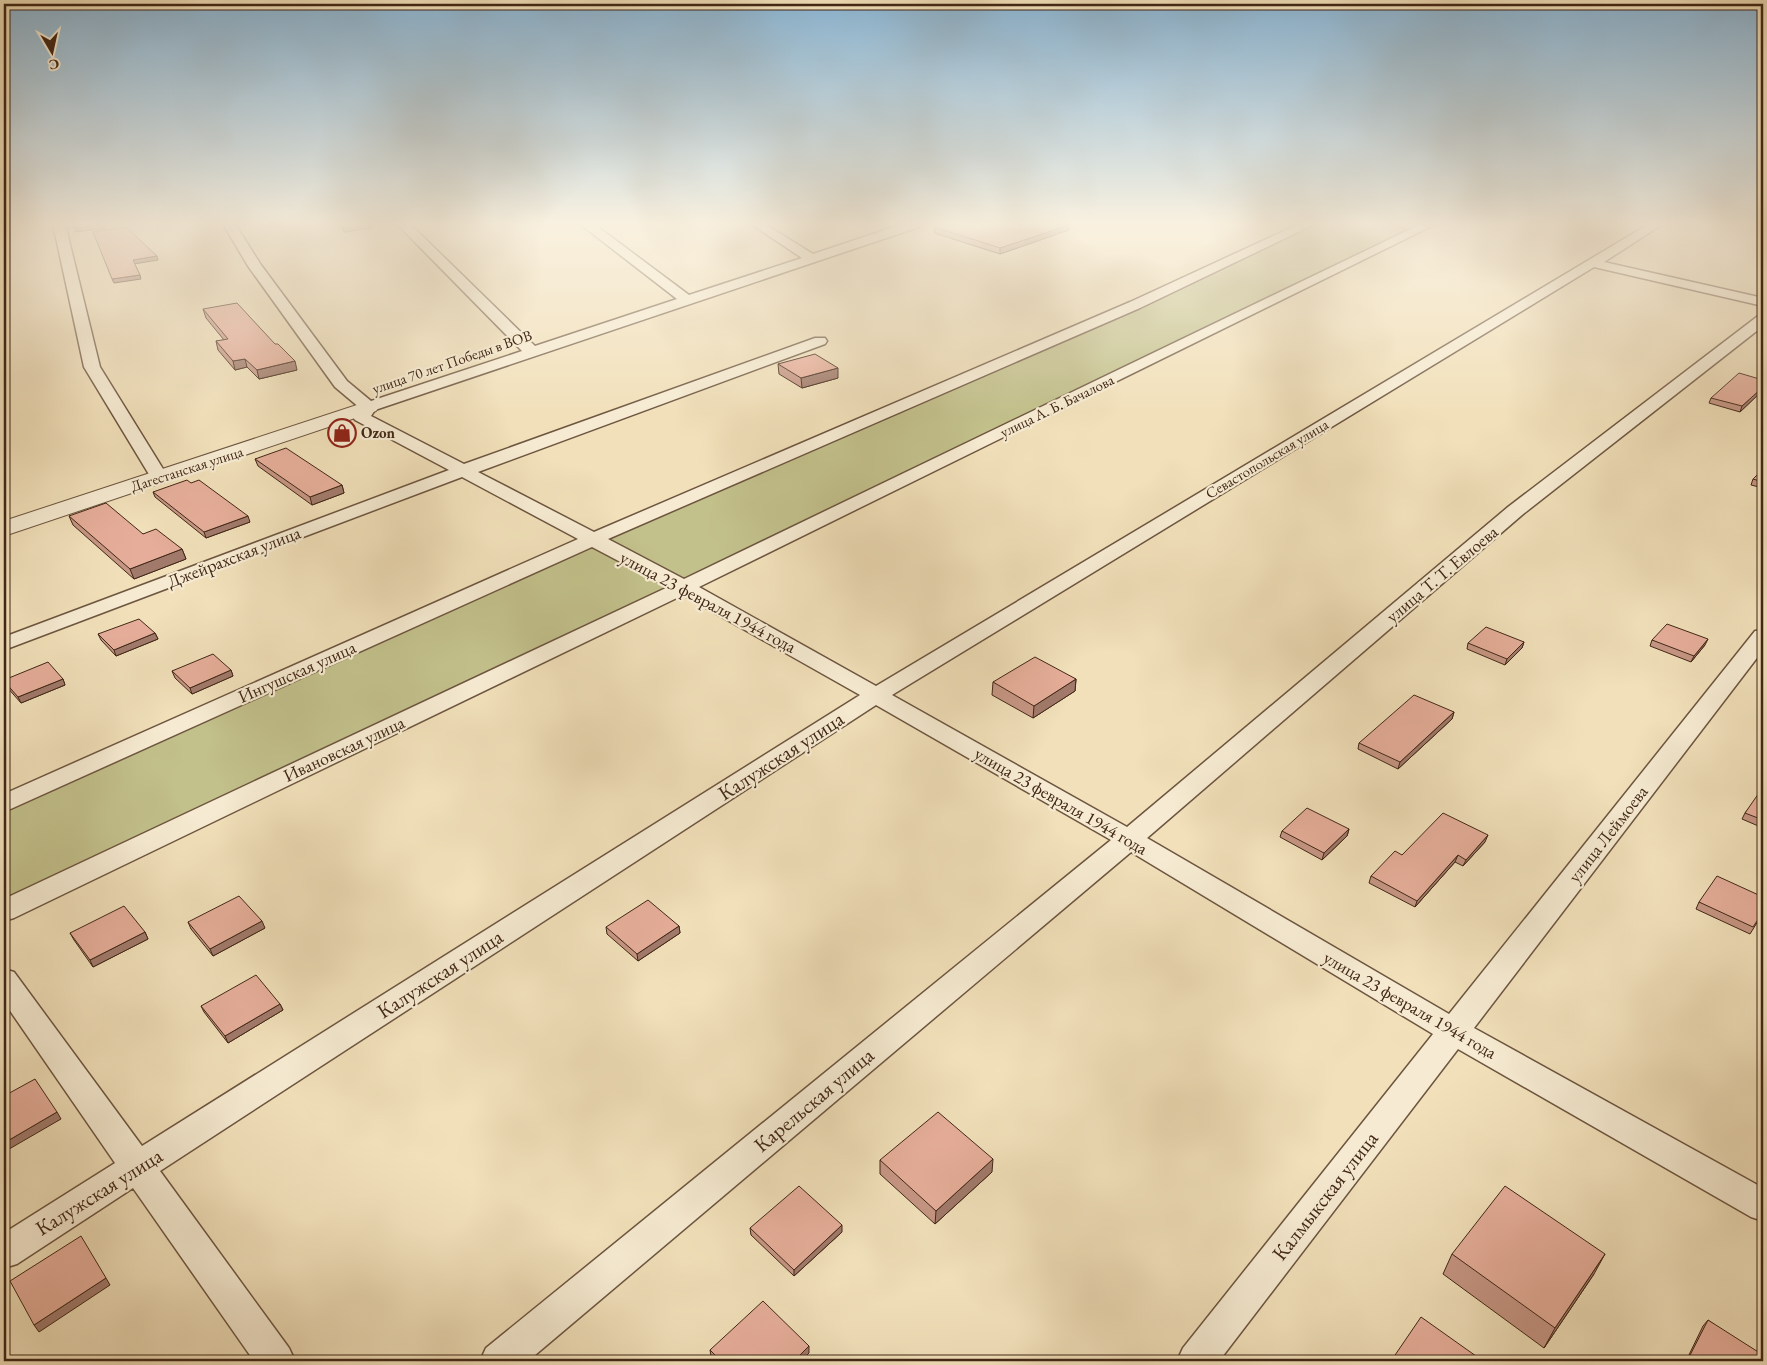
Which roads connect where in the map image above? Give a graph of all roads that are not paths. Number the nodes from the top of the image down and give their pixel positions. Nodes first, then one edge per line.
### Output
1 (74, 288) edge
2 (271, 288) edge
3 (467, 288) edge
4 (671, 288) edge
5 (723, 288) edge
6 (1172, 288) edge
7 (1299, 288) edge
8 (1552, 288) edge
9 (1701, 288) edge
10 (687, 300) junction
11 (1763, 302) edge
12 (1763, 319) edge
13 (820, 342) dead end
14 (532, 352) junction
15 (369, 407) junction
16 (463, 470) junction
17 (160, 477) junction
18 (4, 529) edge
19 (591, 540) junction
20 (684, 588) junction
21 (1763, 636) edge
22 (4, 644) edge
23 (876, 695) junction
24 (4, 804) edge
25 (1129, 839) junction
26 (4, 911) edge
27 (4, 980) edge
28 (1454, 1032) junction
29 (138, 1168) junction
30 (1763, 1206) edge
31 (4, 1252) edge
32 (276, 1361) edge
33 (499, 1361) edge
34 (1196, 1361) edge

1 - 17 street
2 - 15 street
3 - 14 street
4 - 10 street
5 - 10 street, улица 70 лет Победы в ВОВ
6 - 19 street, Ингушская улица
7 - 20 street, улица А. Б. Бачалова
8 - 23 street, Севастопольская улица
9 - 11 street
10 - 14 street, улица 70 лет Победы в ВОВ
12 - 25 street, улица Т. Т. Евлоева
13 - 16 street, Джейрахская улица
14 - 15 street, улица 70 лет Победы в ВОВ
15 - 16 street, улица 23 февраля 1944 года
15 - 17 street, Дагестанская улица
16 - 19 street, улица 23 февраля 1944 года
16 - 22 street, Джейрахская улица
17 - 18 street, Дагестанская улица
19 - 20 street, улица 23 февраля 1944 года
19 - 24 street, Ингушская улица
20 - 23 street, улица 23 февраля 1944 года
20 - 26 street, Ивановская улица
21 - 28 street, улица Леймоева
23 - 25 street, улица 23 февраля 1944 года
23 - 29 street, Калужская улица
25 - 28 street, улица 23 февраля 1944 года
25 - 33 street, Карельская улица
27 - 29 street
28 - 30 street, улица 23 февраля 1944 года
28 - 34 street, Калмыкская улица
29 - 31 street, Калужская улица
29 - 32 street

